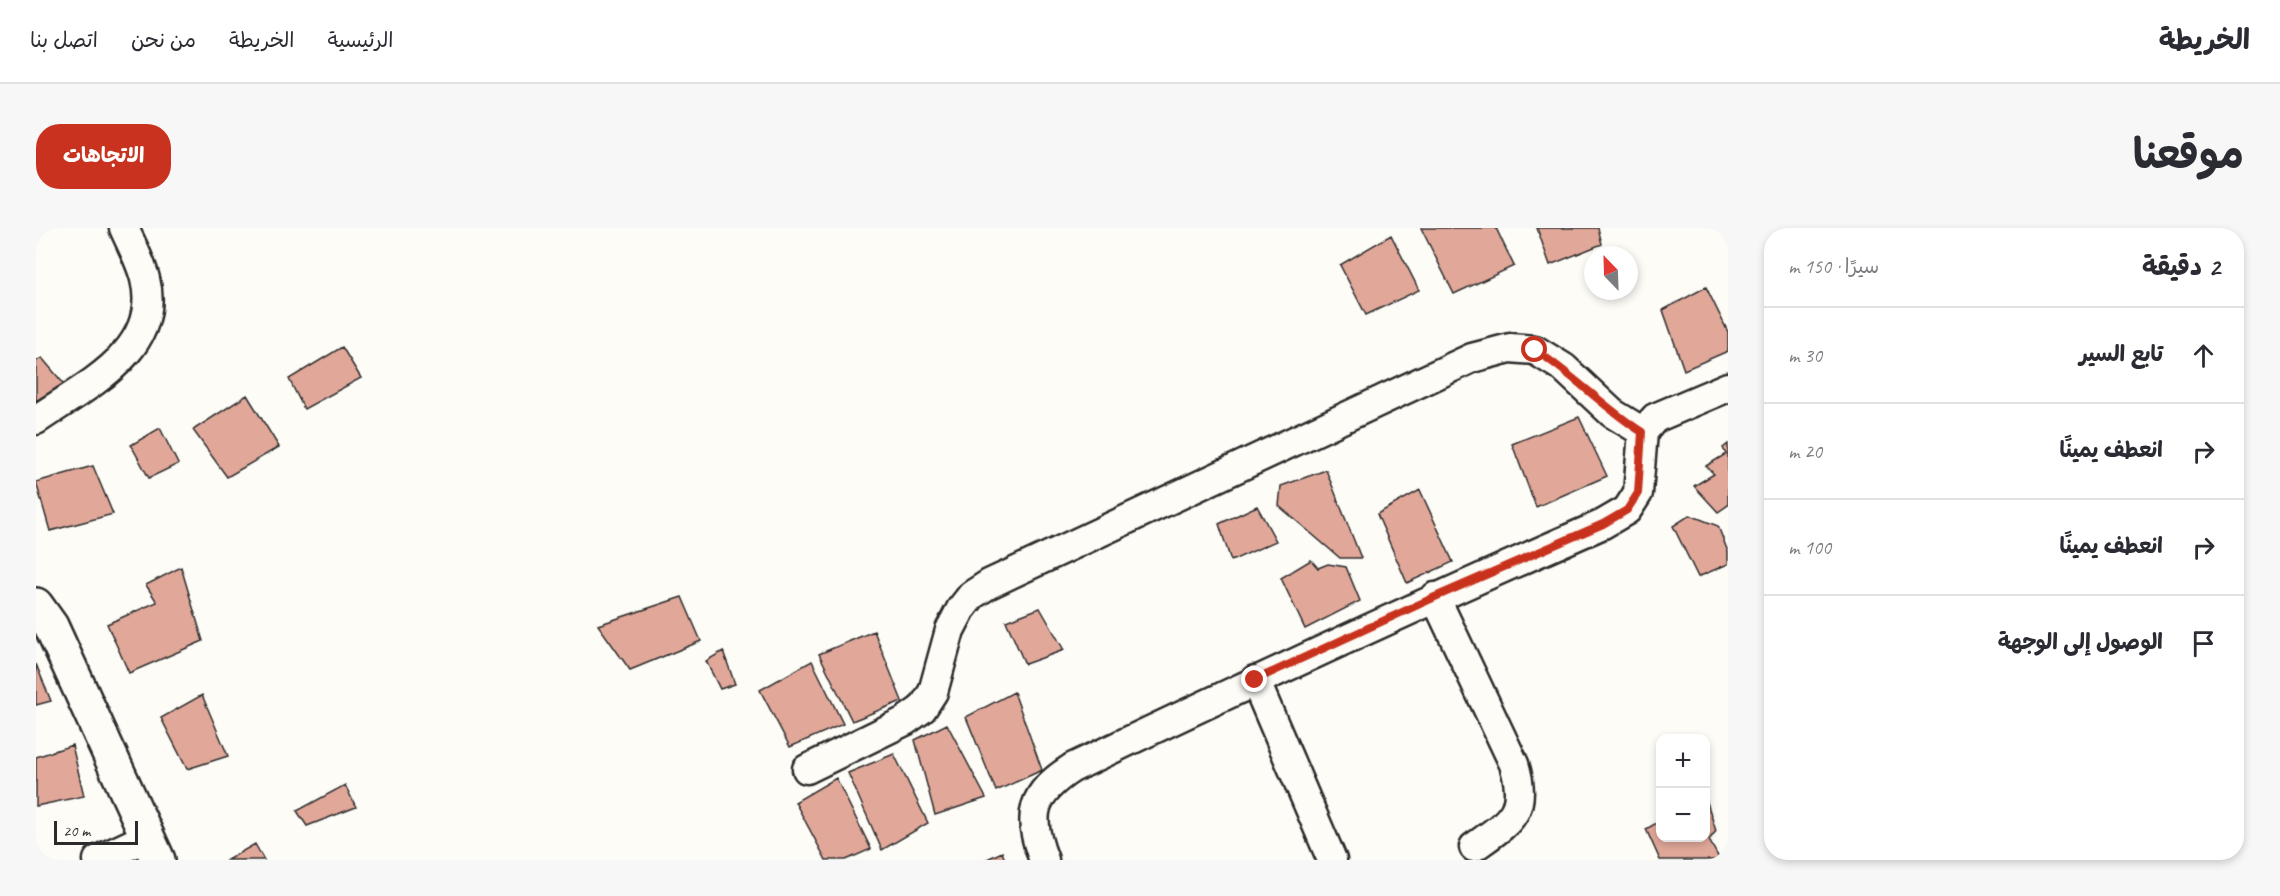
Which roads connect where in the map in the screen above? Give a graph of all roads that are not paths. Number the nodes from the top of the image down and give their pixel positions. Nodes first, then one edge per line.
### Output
1 (124, 228) edge
2 (1728, 387) edge
3 (36, 420) edge
4 (1642, 432) junction
5 (1435, 597) junction
6 (36, 605) edge
7 (1255, 680) junction
8 (807, 769) dead end
9 (1474, 847) dead end
10 (152, 848) edge
11 (98, 860) edge
12 (1044, 860) edge
13 (1332, 860) edge

1 - 3 street
2 - 4 street
4 - 5 street
4 - 8 street
5 - 7 street
5 - 9 street
6 - 10 street
7 - 12 street
7 - 13 street
10 - 11 street

